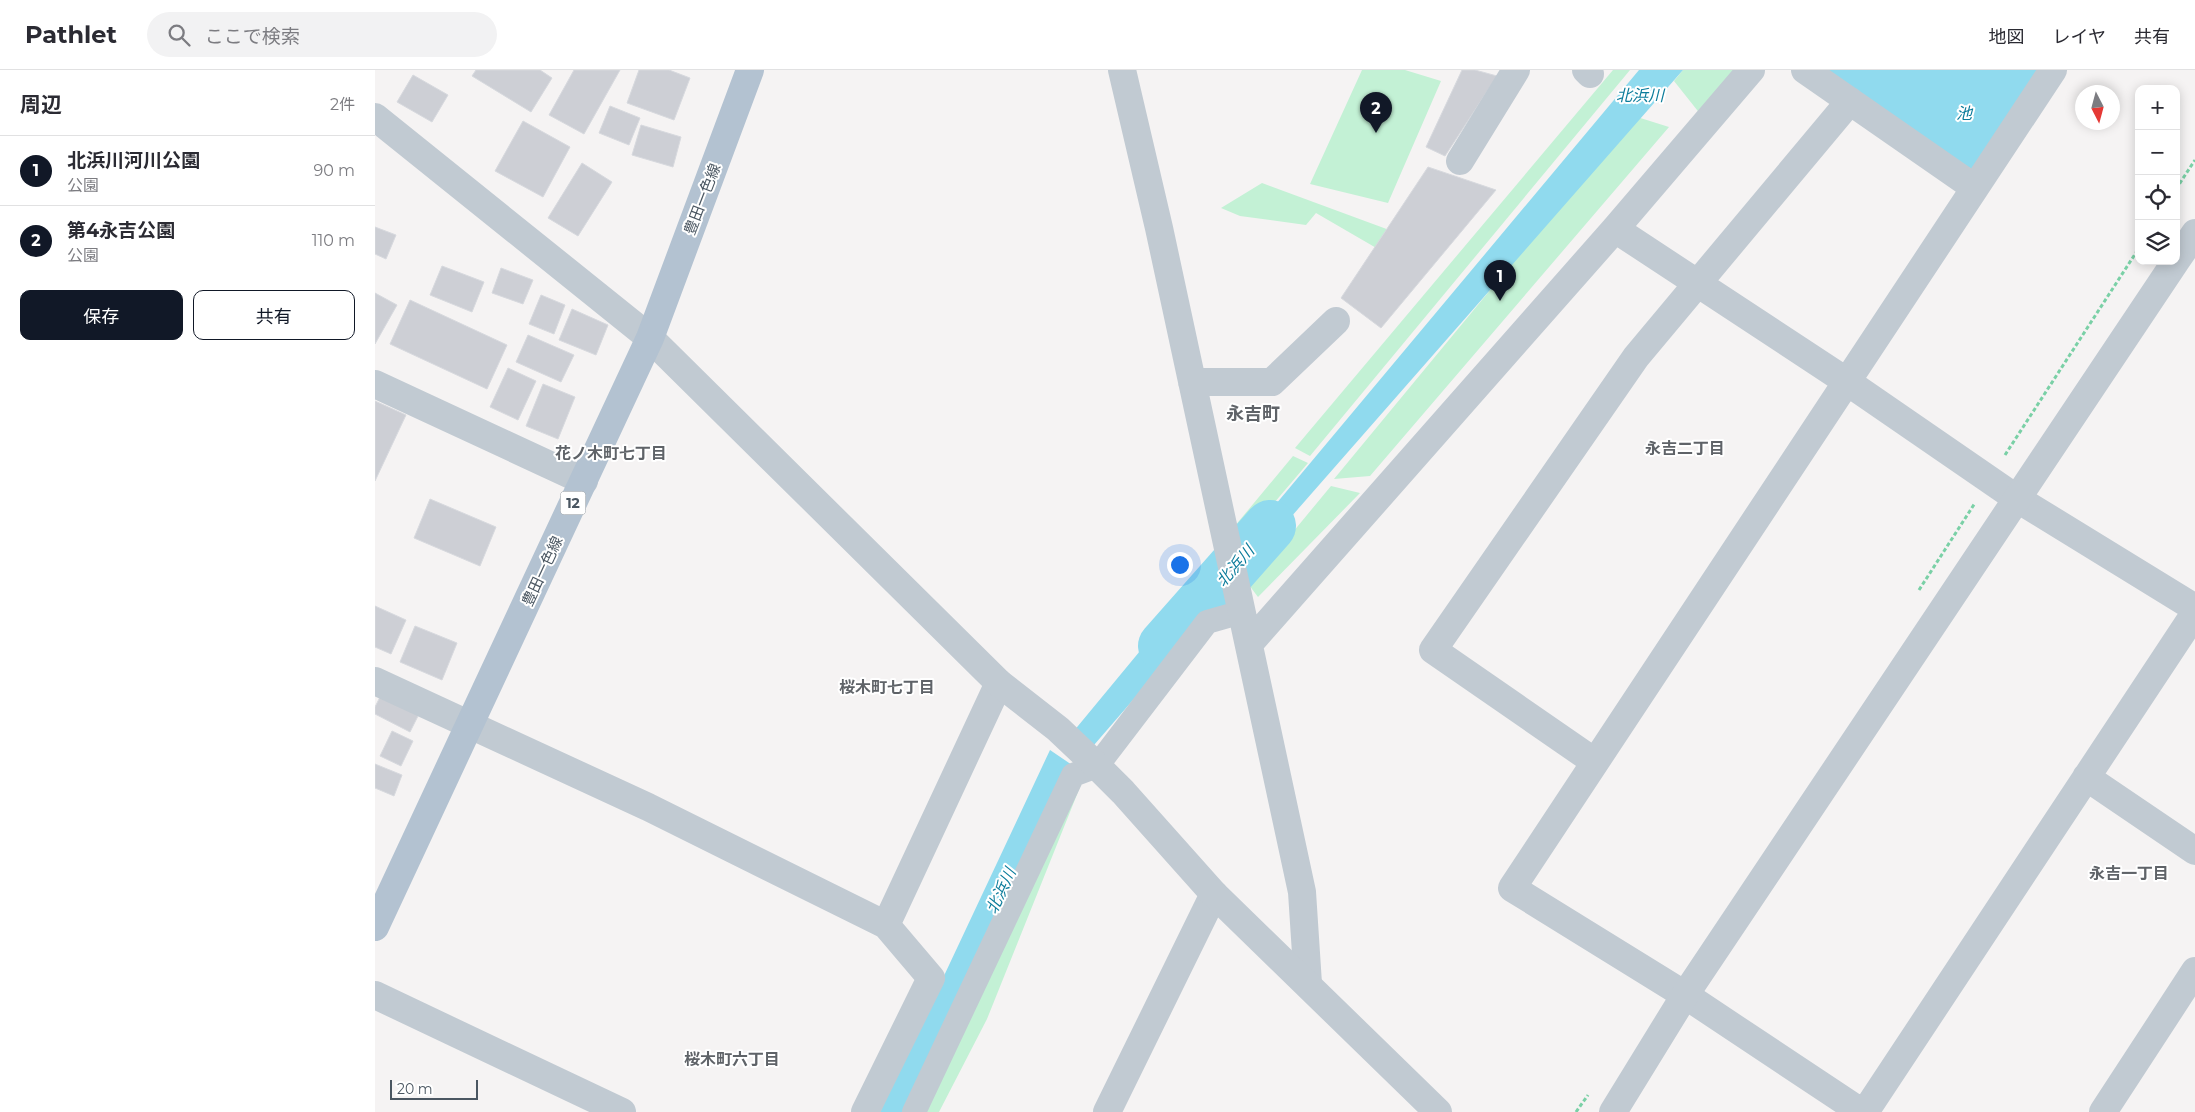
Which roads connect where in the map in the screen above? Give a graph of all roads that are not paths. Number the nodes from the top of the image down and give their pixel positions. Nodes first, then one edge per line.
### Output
1 (750, 70) edge
2 (1122, 70) edge
3 (1516, 70) edge
4 (1751, 70) edge
5 (1805, 70) edge
6 (2053, 70) edge
7 (1850, 101) junction
8 (375, 117) edge
9 (1460, 161) dead end
10 (1975, 188) junction
11 (1615, 229) junction
12 (2195, 233) edge
13 (2180, 255) edge
14 (2173, 265) edge
15 (1697, 284) junction
16 (1336, 321) dead end
17 (650, 338) junction
18 (1193, 382) junction
19 (1846, 382) junction
20 (375, 384) edge
21 (583, 482) junction
22 (2017, 498) junction
23 (1241, 607) junction
24 (2195, 608) edge
25 (2195, 613) edge
26 (1249, 644) junction
27 (375, 681) edge
28 (999, 683) junction
29 (470, 724) junction
30 (1595, 762) junction
31 (1097, 766) junction
32 (2086, 777) junction
33 (2195, 851) edge
34 (1214, 894) junction
35 (886, 925) junction
36 (375, 927) edge
37 (2195, 971) edge
38 (1307, 984) junction
39 (375, 995) edge
40 (1685, 995) junction
41 (622, 1112) edge
42 (865, 1112) edge
43 (915, 1112) edge
44 (1107, 1112) edge
45 (1438, 1112) edge
46 (1613, 1112) edge
47 (1861, 1112) edge
48 (1865, 1112) edge
49 (2103, 1112) edge

1 - 17 main road, 豊田一色線 / 12
2 - 18 street
3 - 9 street
4 - 11 street
5 - 7 street
6 - 10 street
7 - 10 street
7 - 15 street
8 - 17 street
10 - 19 street
11 - 15 street
11 - 26 street
12 - 13 street
14 - 22 street
15 - 19 street
15 - 30 street
16 - 18 street
17 - 21 main road, 豊田一色線 / 12
17 - 28 street
18 - 23 street
19 - 22 street
19 - 30 street
20 - 21 street
21 - 29 main road, 豊田一色線 / 12
22 - 24 street
22 - 40 street
23 - 26 street
23 - 31 street
25 - 32 street
26 - 38 street
27 - 29 street
28 - 31 street
28 - 35 street
29 - 35 street
29 - 36 main road, 豊田一色線 / 12
30 - 40 street
31 - 34 street
31 - 43 street
32 - 33 street
32 - 48 street
34 - 38 street
34 - 44 street
35 - 42 street
37 - 49 street
38 - 45 street
39 - 41 street
40 - 46 street
40 - 47 street

